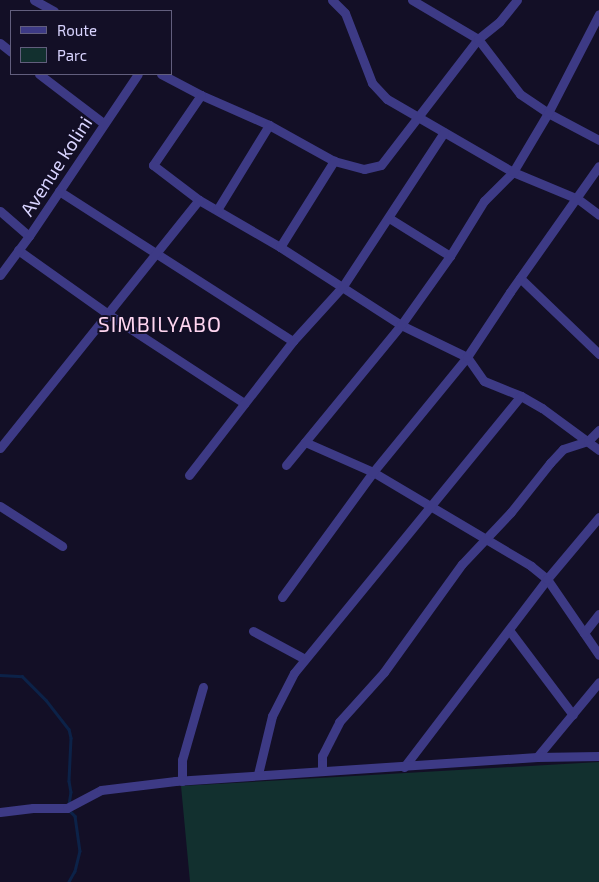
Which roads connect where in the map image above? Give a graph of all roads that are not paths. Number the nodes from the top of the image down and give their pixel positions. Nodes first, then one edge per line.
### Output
1 (34, 0) edge
2 (332, 0) edge
3 (412, 0) edge
4 (517, 0) edge
5 (52, 10) edge
6 (599, 14) edge
7 (478, 39) junction
8 (0, 43) edge
9 (10, 51) edge
10 (41, 75) edge
11 (137, 75) edge
12 (164, 75) edge
13 (201, 95) junction
14 (548, 113) junction
15 (419, 118) junction
16 (103, 123) junction
17 (269, 125) junction
18 (444, 132) junction
19 (599, 140) edge
20 (334, 161) junction
21 (599, 166) edge
22 (513, 172) junction
23 (59, 191) junction
24 (578, 199) junction
25 (199, 200) junction
26 (217, 210) junction
27 (0, 211) edge
28 (599, 215) edge
29 (389, 218) junction
30 (29, 236) junction
31 (280, 246) junction
32 (18, 250) junction
33 (158, 255) junction
34 (450, 256) junction
35 (0, 275) edge
36 (520, 278) junction
37 (343, 286) junction
38 (108, 314) junction
39 (401, 325) junction
40 (293, 341) junction
41 (599, 354) edge
42 (467, 358) junction
43 (521, 396) junction
44 (244, 403) junction
45 (599, 430) edge
46 (588, 441) junction
47 (304, 442) junction
48 (0, 448) edge
49 (599, 450) edge
50 (286, 465) dead end
51 (373, 472) junction
52 (189, 474) dead end
53 (0, 506) edge
54 (429, 507) junction
55 (599, 517) edge
56 (485, 538) junction
57 (62, 546) dead end
58 (547, 579) junction
59 (282, 596) dead end
60 (599, 614) edge
61 (509, 630) junction
62 (254, 631) dead end
63 (584, 633) junction
64 (599, 655) edge
65 (305, 659) junction
66 (599, 682) edge
67 (203, 687) dead end
68 (573, 715) junction
69 (599, 756) edge
70 (537, 757) junction
71 (404, 767) junction
72 (322, 771) junction
73 (258, 774) junction
74 (182, 781) junction
75 (0, 812) edge

1 - 5 street
2 - 15 street
3 - 7 street
4 - 7 street
6 - 14 street
7 - 14 street
7 - 15 street
8 - 9 street
10 - 16 street
11 - 16 street, Avenue kolini
12 - 13 street
13 - 17 street
13 - 25 street
14 - 19 street
14 - 22 street
15 - 18 street
15 - 20 street
16 - 23 street, Avenue kolini
17 - 20 street
17 - 26 street
18 - 22 street
18 - 29 street
20 - 31 street
21 - 24 street
22 - 24 street
22 - 34 street
23 - 30 street, Avenue kolini
23 - 33 street
24 - 28 street
24 - 36 street
25 - 26 street
25 - 33 street
26 - 31 street
27 - 30 street
29 - 34 street
29 - 37 street
30 - 32 street, Avenue kolini
31 - 37 street
32 - 35 street, Avenue kolini
32 - 38 street
33 - 38 street
33 - 40 street
34 - 39 street
36 - 41 street
36 - 42 street
37 - 39 street
37 - 40 street
38 - 44 street
38 - 48 street
39 - 42 street
39 - 47 street
40 - 44 street
42 - 43 street
42 - 51 street
43 - 46 street
43 - 54 street
44 - 52 street
45 - 46 street
46 - 49 street
46 - 56 street
47 - 50 street
47 - 51 street
51 - 54 street
51 - 59 street
53 - 57 street
54 - 56 street
54 - 65 street
55 - 58 street
56 - 58 street
56 - 72 street
58 - 61 street
58 - 63 street
60 - 63 street
61 - 68 street
61 - 71 street
62 - 65 street
63 - 64 street
65 - 73 street
66 - 68 street
67 - 74 street
68 - 70 street
69 - 70 street
70 - 71 street
71 - 72 street
72 - 73 street
73 - 74 street
74 - 75 street

